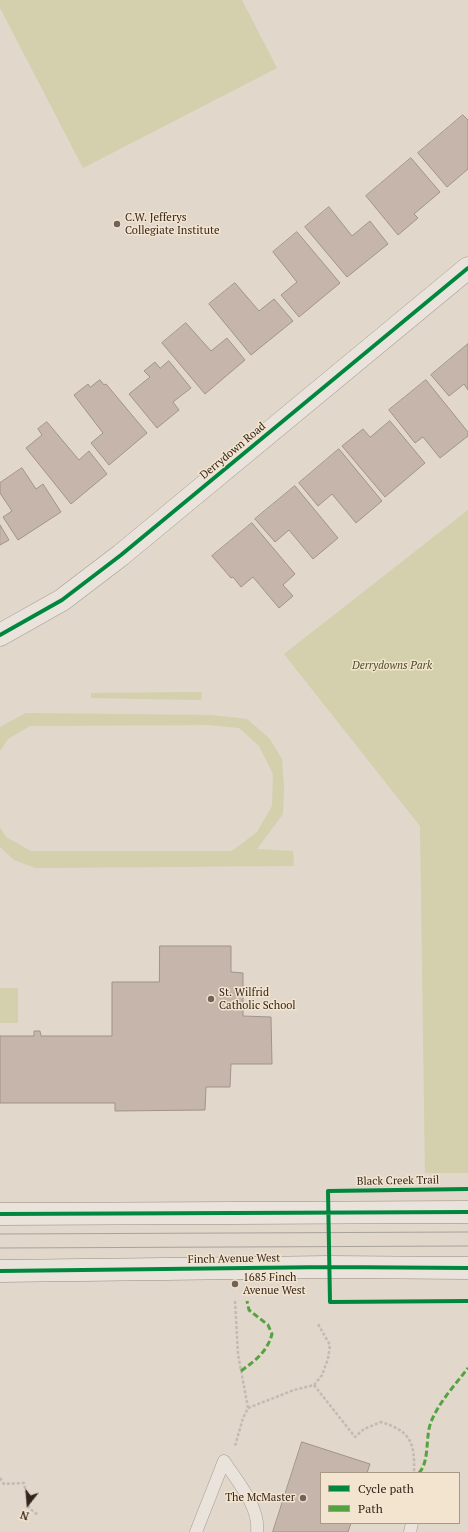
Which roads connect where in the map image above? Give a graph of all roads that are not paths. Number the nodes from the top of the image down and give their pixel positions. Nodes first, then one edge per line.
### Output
1 (468, 268) edge
2 (0, 635) edge
3 (468, 1212) edge
4 (0, 1214) edge
5 (468, 1268) edge
6 (0, 1271) edge
7 (196, 1532) edge
8 (257, 1532) edge

1 - 2 main road, Derrydown Road
3 - 4 main road
5 - 6 main road, Finch Avenue West
7 - 8 lane

